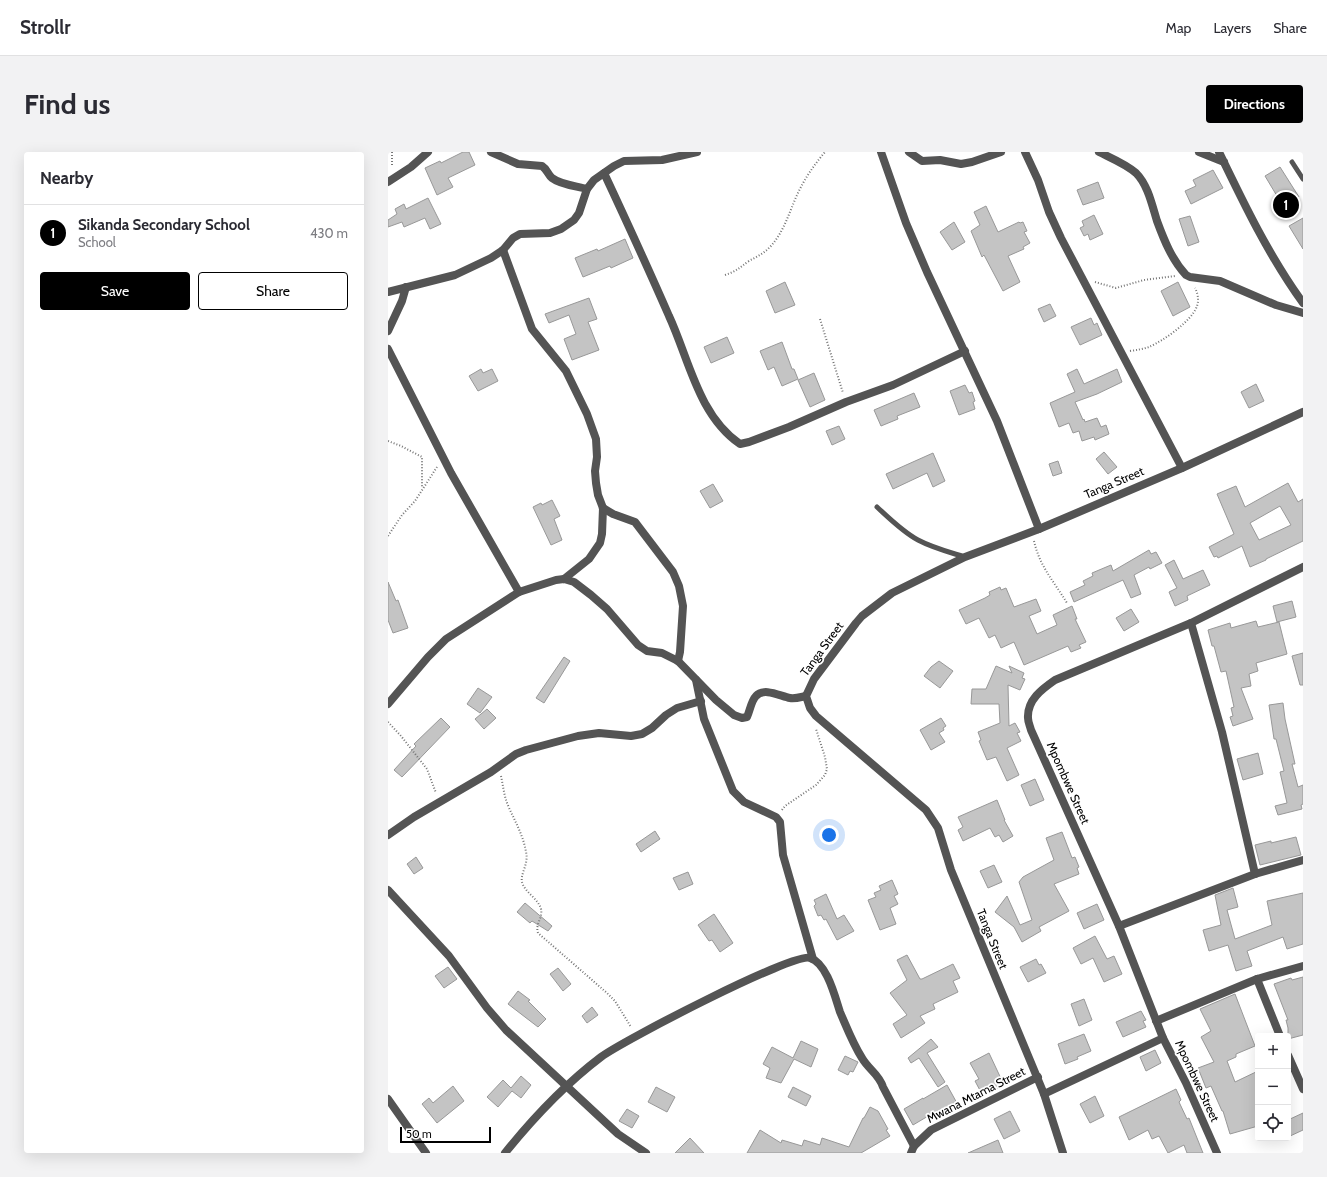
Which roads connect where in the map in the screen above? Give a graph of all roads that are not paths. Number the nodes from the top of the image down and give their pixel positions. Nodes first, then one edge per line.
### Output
1 (428, 152) edge
2 (490, 152) edge
3 (697, 152) edge
4 (881, 152) edge
5 (909, 152) edge
6 (1001, 152) edge
7 (1024, 152) edge
8 (1099, 152) edge
9 (1199, 152) edge
10 (1219, 152) edge
11 (1224, 162) junction
12 (1292, 162) dead end
13 (604, 172) junction
14 (1303, 179) edge
15 (390, 181) edge
16 (587, 189) junction
17 (503, 250) junction
18 (406, 287) junction
19 (388, 292) edge
20 (1303, 303) edge
21 (1303, 313) edge
22 (388, 331) edge
23 (388, 349) edge
24 (965, 351) junction
25 (390, 358) edge
26 (1303, 412) edge
27 (1182, 468) junction
28 (877, 507) dead end
29 (603, 508) junction
30 (1035, 530) junction
31 (965, 557) junction
32 (1303, 567) edge
33 (564, 579) junction
34 (519, 592) junction
35 (1191, 623) junction
36 (678, 661) junction
37 (696, 679) junction
38 (806, 696) junction
39 (701, 701) junction
40 (388, 704) edge
41 (388, 835) edge
42 (1303, 860) edge
43 (1255, 874) junction
44 (388, 890) edge
45 (1119, 926) junction
46 (813, 959) junction
47 (1303, 966) edge
48 (1257, 979) junction
49 (1156, 1021) junction
50 (1279, 1033) edge
51 (1164, 1038) junction
52 (1291, 1060) edge
53 (1299, 1072) edge
54 (1038, 1077) junction
55 (566, 1086) junction
56 (1303, 1089) edge
57 (1044, 1094) junction
58 (388, 1099) edge
59 (912, 1150) edge
60 (426, 1153) edge
61 (505, 1153) edge
62 (646, 1153) edge
63 (1063, 1153) edge
64 (1217, 1153) edge

1 - 15 street
2 - 16 street
3 - 13 street
4 - 24 street
5 - 6 street
7 - 27 street
8 - 21 street
9 - 11 street
10 - 11 street
11 - 20 street
12 - 14 lane
13 - 16 street
13 - 24 street
16 - 17 street
17 - 18 street
17 - 29 street
18 - 19 street
18 - 22 street
23 - 25 street
24 - 30 street
25 - 34 street
26 - 27 street, Tanga Street
27 - 30 street, Tanga Street
28 - 31 lane
29 - 33 street
29 - 36 street
30 - 31 street, Tanga Street
31 - 38 street, Tanga Street
32 - 35 street, Mpombwe Street
33 - 34 street
33 - 36 street
34 - 40 street
35 - 43 street
35 - 45 street, Mpombwe Street
36 - 37 street
37 - 38 street
37 - 39 street
38 - 54 street, Tanga Street
39 - 41 street
39 - 46 street
42 - 43 street
43 - 45 street
44 - 55 street
45 - 49 street, Mpombwe Street
46 - 55 street
46 - 59 street
47 - 48 street
48 - 49 street
48 - 50 street
49 - 51 street, Mpombwe Street
51 - 57 street
51 - 64 street, Mpombwe Street
52 - 53 street
53 - 56 street
54 - 57 street, Tanga Street
54 - 59 street, Mwana Mtama Street
55 - 61 street
55 - 62 street
57 - 63 street, Tanga Street
58 - 60 street

